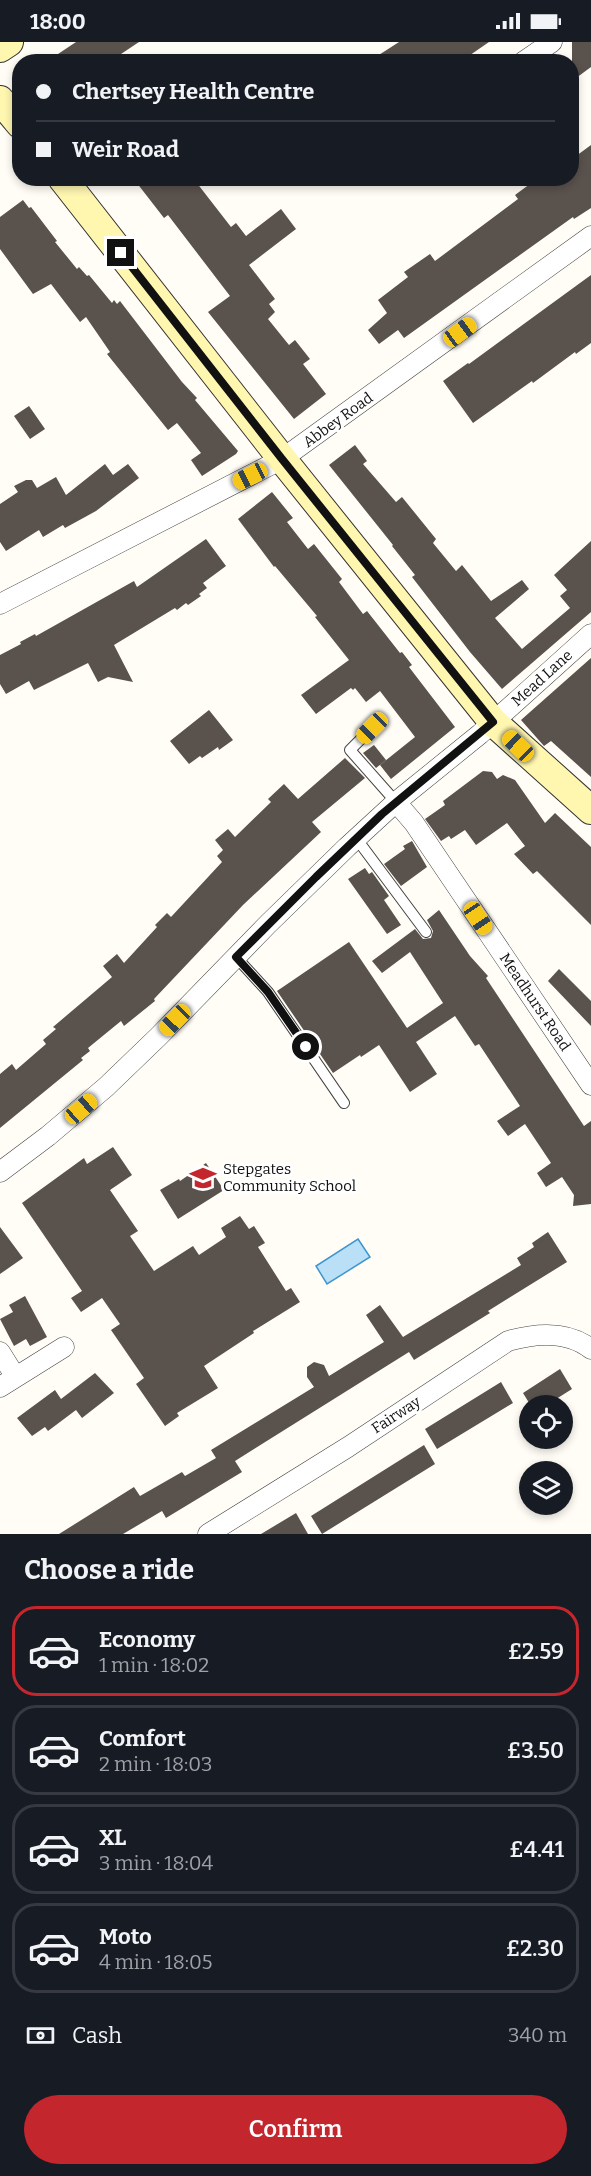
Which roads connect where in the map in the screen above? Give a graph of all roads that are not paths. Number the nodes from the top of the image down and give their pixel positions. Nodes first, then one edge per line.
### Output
1 (9, 42) edge
2 (552, 42) edge
3 (0, 48) edge
4 (535, 54) edge
5 (0, 100) edge
6 (12, 114) edge
7 (68, 186) edge
8 (591, 236) edge
9 (282, 459) junction
10 (0, 604) edge
11 (591, 634) edge
12 (493, 722) junction
13 (372, 728) dead end
14 (396, 802) junction
15 (591, 810) edge
16 (356, 838) junction
17 (426, 932) dead end
18 (236, 957) junction
19 (591, 1085) edge
20 (344, 1103) dead end
21 (0, 1172) edge
22 (64, 1347) dead end
23 (591, 1349) edge
24 (0, 1352) edge
25 (8, 1381) edge
26 (208, 1534) edge

1 - 3 main road
2 - 4 street
5 - 6 main road
7 - 9 main road
8 - 9 street, Abbey Road
9 - 10 street, Abbey Road
9 - 12 main road
11 - 12 street, Mead Lane
12 - 14 street, Mead Lane
12 - 15 main road
13 - 14 lane
14 - 16 street, Mead Lane
14 - 19 street, Meadhurst Road
16 - 17 lane
16 - 18 street, Mead Lane
18 - 20 lane
18 - 21 street, Mead Lane
22 - 25 street
23 - 26 street, Fairway
24 - 25 street

